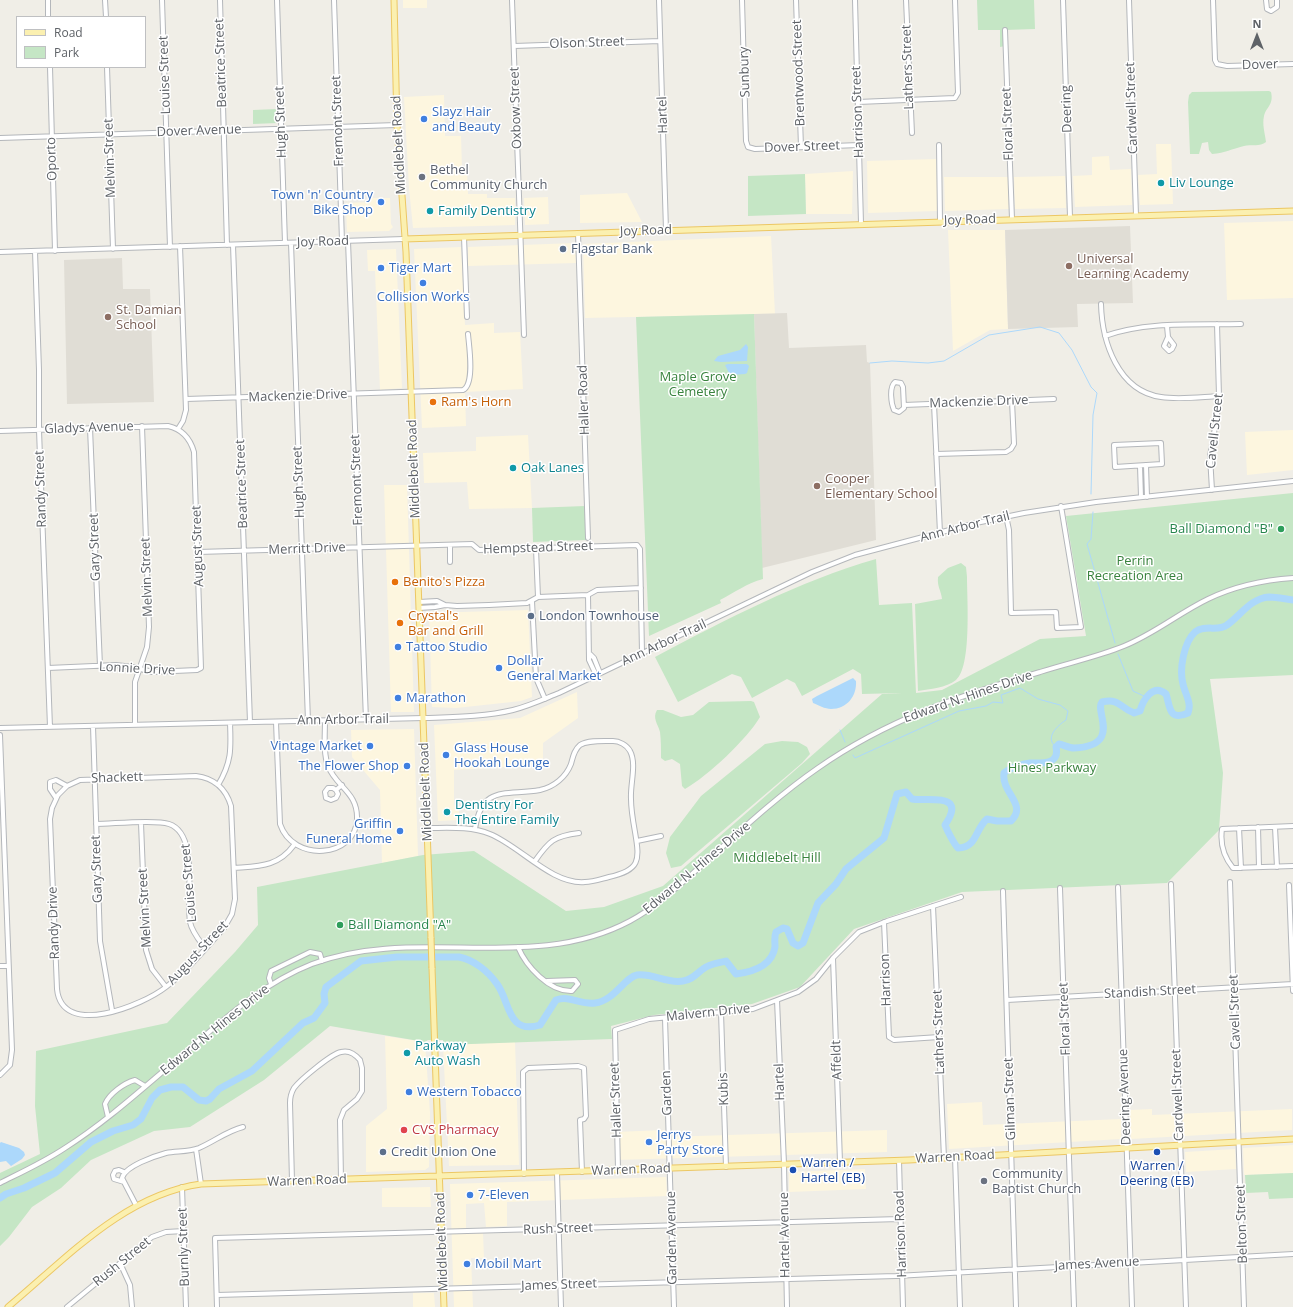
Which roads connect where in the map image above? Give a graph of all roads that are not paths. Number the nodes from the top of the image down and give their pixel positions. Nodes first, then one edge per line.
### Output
1 (48, 0) edge
2 (105, 0) edge
3 (162, 0) edge
4 (220, 0) edge
5 (277, 0) edge
6 (334, 0) edge
7 (394, 0) edge
8 (512, 0) edge
9 (659, 0) edge
10 (742, 0) edge
11 (796, 0) edge
12 (855, 0) edge
13 (906, 0) edge
14 (954, 0) edge
15 (1063, 0) edge
16 (1129, 0) edge
17 (1213, 0) edge
18 (1266, 0) edge
19 (1277, 0) edge
20 (48, 16) edge
21 (106, 16) edge
22 (1005, 30) dead end
23 (660, 41) junction
24 (514, 46) junction
25 (1293, 64) edge
26 (50, 68) edge
27 (107, 68) edge
28 (909, 101) junction
29 (858, 102) junction
30 (397, 125) junction
31 (338, 126) junction
32 (281, 128) junction
33 (224, 130) junction
34 (166, 132) junction
35 (912, 133) dead end
36 (109, 134) junction
37 (52, 136) junction
38 (0, 138) edge
39 (747, 145) joint
40 (859, 145) junction
41 (939, 145) dead end
42 (801, 147) junction
43 (1293, 211) edge
44 (1136, 215) junction
45 (1070, 217) junction
46 (1012, 219) junction
47 (940, 221) junction
48 (862, 223) junction
49 (666, 230) junction
50 (578, 233) junction
51 (520, 235) junction
52 (464, 237) junction
53 (404, 239) junction
54 (342, 241) junction
55 (348, 241) junction
56 (285, 243) junction
57 (291, 243) junction
58 (228, 245) junction
59 (233, 245) junction
60 (180, 246) junction
61 (170, 247) junction
62 (113, 248) junction
63 (55, 250) junction
64 (35, 251) junction
65 (0, 252) edge
66 (1101, 304) dead end
67 (467, 317) dead end
68 (1217, 324) junction
69 (1241, 324) dead end
70 (1168, 326) junction
71 (468, 334) dead end
72 (524, 335) dead end
73 (1105, 336) junction
74 (1168, 337) dead end
75 (411, 392) junction
76 (354, 394) junction
77 (296, 396) junction
78 (1219, 396) junction
79 (238, 398) junction
80 (186, 399) junction
81 (1054, 399) dead end
82 (1012, 401) junction
83 (934, 404) junction
84 (904, 405) junction
85 (142, 426) junction
86 (90, 428) junction
87 (178, 429) junction
88 (39, 430) junction
89 (0, 431) edge
90 (936, 454) junction
91 (1140, 466) junction
92 (1146, 466) junction
93 (1293, 481) edge
94 (1212, 490) junction
95 (1148, 496) junction
96 (1141, 497) junction
97 (1061, 506) junction
98 (1006, 516) junction
99 (940, 533) junction
100 (588, 538) dead end
101 (450, 545) junction
102 (417, 546) junction
103 (360, 548) junction
104 (302, 549) junction
105 (536, 549) junction
106 (244, 551) junction
107 (198, 552) junction
108 (450, 562) dead end
109 (1293, 578) edge
110 (641, 588) junction
111 (588, 595) junction
112 (538, 597) junction
113 (532, 601) junction
114 (419, 605) junction
115 (642, 653) junction
116 (590, 654) junction
117 (100, 666) junction
118 (48, 668) junction
119 (201, 668) joint
120 (139, 669) junction
121 (600, 673) junction
122 (596, 675) junction
123 (545, 699) junction
124 (424, 718) junction
125 (325, 720) junction
126 (366, 720) junction
127 (308, 721) junction
128 (250, 722) junction
129 (276, 722) junction
130 (230, 723) junction
131 (135, 725) junction
132 (92, 726) junction
133 (50, 727) junction
134 (0, 728) edge
135 (0, 735) edge
136 (94, 779) junction
137 (218, 785) junction
138 (342, 785) junction
139 (67, 786) junction
140 (336, 790) dead end
141 (56, 798) junction
142 (2, 822) edge
143 (141, 823) junction
144 (96, 824) junction
145 (1293, 826) edge
146 (1258, 827) junction
147 (1275, 827) junction
148 (427, 828) junction
149 (1239, 828) junction
150 (475, 829) junction
151 (1293, 829) edge
152 (579, 833) dead end
153 (51, 834) joint
154 (661, 836) dead end
155 (637, 841) junction
156 (294, 845) junction
157 (535, 861) junction
158 (1293, 866) edge
159 (1259, 867) junction
160 (1278, 867) junction
161 (234, 868) junction
162 (1241, 868) junction
163 (1230, 882) dead end
164 (1172, 884) dead end
165 (1289, 885) dead end
166 (1118, 887) dead end
167 (1060, 888) dead end
168 (1003, 891) dead end
169 (961, 897) dead end
170 (933, 906) junction
171 (884, 922) junction
172 (518, 947) junction
173 (205, 948) junction
174 (833, 958) junction
175 (322, 960) junction
176 (0, 966) edge
177 (8, 966) junction
178 (547, 982) junction
179 (271, 984) junction
180 (1293, 984) edge
181 (166, 987) junction
182 (1234, 987) junction
183 (1175, 990) junction
184 (1293, 991) edge
185 (1121, 993) junction
186 (1064, 996) junction
187 (777, 1000) junction
188 (1007, 1000) junction
189 (66, 1009) joint
190 (112, 1010) junction
191 (721, 1012) junction
192 (665, 1018) junction
193 (615, 1030) joint
194 (939, 1037) junction
195 (0, 1075) edge
196 (146, 1086) junction
197 (108, 1117) junction
198 (244, 1127) dead end
199 (1293, 1139) edge
200 (1239, 1141) junction
201 (1180, 1145) junction
202 (1126, 1148) junction
203 (196, 1149) junction
204 (1070, 1151) junction
205 (1012, 1154) junction
206 (955, 1157) junction
207 (944, 1158) junction
208 (899, 1160) junction
209 (840, 1162) junction
210 (784, 1164) junction
211 (726, 1166) junction
212 (670, 1169) junction
213 (618, 1170) junction
214 (124, 1172) junction
215 (582, 1172) junction
216 (557, 1173) junction
217 (524, 1174) junction
218 (439, 1177) junction
219 (341, 1180) junction
220 (292, 1181) junction
221 (124, 1182) junction
222 (0, 1183) edge
223 (201, 1184) junction
224 (182, 1187) junction
225 (136, 1205) junction
226 (900, 1219) junction
227 (785, 1222) junction
228 (672, 1225) junction
229 (559, 1228) junction
230 (184, 1231) junction
231 (442, 1232) junction
232 (1293, 1254) edge
233 (1243, 1257) junction
234 (1185, 1260) junction
235 (120, 1263) junction
236 (1130, 1263) junction
237 (1073, 1266) junction
238 (1015, 1269) junction
239 (959, 1272) junction
240 (902, 1275) junction
241 (786, 1279) junction
242 (673, 1282) junction
243 (561, 1285) junction
244 (443, 1288) junction
245 (217, 1295) junction
246 (8, 1307) edge
247 (67, 1307) edge
248 (132, 1307) edge
249 (186, 1307) edge
250 (217, 1307) edge
251 (444, 1307) edge
252 (561, 1307) edge
253 (674, 1307) edge
254 (787, 1307) edge
255 (903, 1307) edge
256 (960, 1307) edge
257 (1016, 1307) edge
258 (1074, 1307) edge
259 (1132, 1307) edge
260 (1186, 1307) edge
261 (1244, 1307) edge

1 - 20 street
2 - 21 street
3 - 34 street, Louise Street
4 - 33 street, Beatrice Street
5 - 32 street, Hugh Street
6 - 31 street, Fremont Street
7 - 30 main road, Middlebelt Road
8 - 24 street, Oxbow Street
9 - 23 street, Hartel
10 - 39 street, Sunbury
11 - 42 street, Brentwood Street
12 - 29 street, Harrison Street
13 - 28 street, Lathers Street
14 - 28 street
15 - 45 street, Deering
16 - 44 street, Cardwell Street
17 - 25 street, Dover
18 - 19 street
22 - 46 street, Floral Street
23 - 24 street, Olson Street
23 - 49 street, Hartel
24 - 51 street, Oxbow Street
26 - 37 street, Oporto
27 - 36 street, Melvin Street
28 - 29 street
28 - 35 street, Lathers Street
29 - 40 street, Harrison Street
30 - 31 street, Dover Avenue
30 - 53 main road, Middlebelt Road
31 - 32 street, Dover Avenue
31 - 54 street, Fremont Street
32 - 33 street, Dover Avenue
32 - 56 street, Hugh Street
33 - 34 street, Dover Avenue
33 - 58 street, Beatrice Street
34 - 36 street, Dover Avenue
34 - 61 street, Louise Street
36 - 37 street, Dover Avenue
36 - 62 street, Melvin Street
37 - 38 street, Dover Avenue
37 - 63 street, Oporto
39 - 42 street, Dover Street
40 - 42 street, Dover Street
40 - 48 street, Harrison Street
41 - 47 street
43 - 44 main road, Joy Road
44 - 45 main road, Joy Road
45 - 46 main road, Joy Road
46 - 47 main road, Joy Road
47 - 48 main road, Joy Road
48 - 49 main road, Joy Road
49 - 50 main road, Joy Road
50 - 51 main road, Joy Road
50 - 100 street, Haller Road
51 - 52 main road, Joy Road
51 - 72 street, Oxbow Street
52 - 53 main road, Joy Road
52 - 67 street
53 - 55 street, Joy Road
53 - 75 main road, Middlebelt Road
54 - 55 street, Joy Road
54 - 57 street, Joy Road
55 - 76 street, Fremont Street
56 - 57 street, Joy Road
56 - 59 street, Joy Road
57 - 77 street, Hugh Street
58 - 59 street, Joy Road
58 - 60 street, Joy Road
59 - 79 street, Beatrice Street
60 - 61 street, Joy Road
60 - 80 street
61 - 62 street, Joy Road
62 - 63 street, Joy Road
63 - 64 street, Joy Road
64 - 65 street, Joy Road
64 - 88 street, Randy Street
66 - 73 street
68 - 69 street
68 - 70 street
68 - 78 street, Cavell Street
70 - 73 street
70 - 74 street
71 - 75 street, Mackenzie Drive
73 - 78 street
75 - 76 street, Mackenzie Drive
75 - 102 main road, Middlebelt Road
76 - 77 street, Mackenzie Drive
76 - 103 street, Fremont Street
77 - 79 street, Mackenzie Drive
77 - 104 street, Hugh Street
78 - 94 street, Cavell Street
79 - 80 street, Mackenzie Drive
79 - 106 street, Beatrice Street
80 - 87 street
81 - 82 street, Mackenzie Drive
82 - 83 street, Mackenzie Drive
82 - 90 street
83 - 84 street, Mackenzie Drive
83 - 90 street
84 - 84 street, Mackenzie Drive
85 - 86 street, Gladys Avenue
85 - 87 street, Gladys Avenue
85 - 120 street, Melvin Street
86 - 88 street, Gladys Avenue
86 - 117 street, Gary Street
87 - 107 street, August Street
88 - 89 street, Gladys Avenue
88 - 118 street, Randy Street
90 - 99 street
91 - 92 street
91 - 92 street
91 - 96 street
92 - 95 street
93 - 94 street, Ann Arbor Trail
94 - 95 street, Ann Arbor Trail
95 - 96 street, Ann Arbor Trail
96 - 97 street, Ann Arbor Trail
97 - 98 street, Ann Arbor Trail
97 - 98 street
98 - 99 street, Ann Arbor Trail
99 - 115 street, Ann Arbor Trail
101 - 102 street, Hempstead Street
101 - 105 street, Hempstead Street
101 - 108 street
102 - 103 street, Merritt Drive
102 - 114 main road, Middlebelt Road
103 - 104 street, Merritt Drive
103 - 126 street, Fremont Street
104 - 106 street, Merritt Drive
104 - 127 street, Hugh Street
105 - 110 street, Hempstead Street
105 - 112 street
106 - 107 street, Merritt Drive
106 - 128 street, Beatrice Street
107 - 119 street, August Street
109 - 172 street, Edward N. Hines Drive
110 - 111 street
110 - 115 street
111 - 112 street
111 - 116 street
112 - 113 street
113 - 114 street
113 - 123 street
114 - 124 main road, Middlebelt Road
115 - 121 street, Ann Arbor Trail
116 - 121 street
116 - 122 street
117 - 118 street, Lonnie Drive
117 - 120 street, Lonnie Drive
118 - 133 street, Randy Street
119 - 120 street, Lonnie Drive
120 - 131 street, Melvin Street
121 - 122 street, Ann Arbor Trail
122 - 123 street, Ann Arbor Trail
123 - 124 street, Ann Arbor Trail
124 - 126 street, Ann Arbor Trail
124 - 148 main road, Middlebelt Road
125 - 126 street, Ann Arbor Trail
125 - 127 street, Ann Arbor Trail
125 - 138 street
127 - 129 street, Ann Arbor Trail
128 - 129 street, Ann Arbor Trail
128 - 130 street, Ann Arbor Trail
129 - 156 street
130 - 131 street, Ann Arbor Trail
130 - 137 street
131 - 132 street, Ann Arbor Trail
132 - 133 street, Ann Arbor Trail
132 - 136 street, Gary Street
133 - 134 street, Ann Arbor Trail
135 - 142 street
136 - 137 street, Shackett
136 - 139 street, Shackett
136 - 144 street, Gary Street
137 - 161 street, August Street
138 - 140 street
138 - 156 street
139 - 141 street, Shackett
139 - 141 street
141 - 153 street, Shackett
142 - 177 street
143 - 144 street, Louise Street
143 - 173 street, Louise Street
143 - 181 street, Melvin Street
144 - 190 street, Gary Street
145 - 147 street
145 - 151 street
146 - 147 street
146 - 149 street
146 - 159 street
147 - 160 street
148 - 150 street
148 - 218 main road, Middlebelt Road, bridge
149 - 162 street
149 - 162 street
150 - 155 street
150 - 157 street
152 - 157 street
153 - 189 street, Randy Drive
154 - 155 street
155 - 157 street
156 - 161 street
158 - 160 street
159 - 160 street
159 - 162 street
161 - 173 street, August Street
163 - 182 street, Cavell Street
164 - 183 street, Cardwell Street
165 - 180 street
166 - 185 street, Deering Avenue
167 - 186 street, Floral Street
168 - 188 street, Gilman Street
169 - 170 street, Malvern Drive
170 - 171 street, Malvern Drive
170 - 194 street, Lathers Street
171 - 174 street, Malvern Drive
171 - 194 street, Harrison
172 - 175 street, Edward N. Hines Drive
172 - 178 street
173 - 181 street, August Street
174 - 187 street, Malvern Drive
174 - 209 street, Affeldt
175 - 179 street, Edward N. Hines Drive
175 - 179 street
176 - 177 street
177 - 195 street
178 - 178 street
179 - 196 street, Edward N. Hines Drive
180 - 182 street, Standish Street
180 - 184 street
181 - 190 street, August Street
182 - 183 street, Standish Street
182 - 200 street, Cavell Street
183 - 185 street, Standish Street
183 - 201 street, Cardwell Street
185 - 186 street, Standish Street
185 - 202 street, Deering Avenue
186 - 188 street, Standish Street
186 - 204 street, Floral Street
187 - 191 street, Malvern Drive
187 - 210 street, Hartel
188 - 205 street, Gilman Street
189 - 190 street, August Street
191 - 192 street, Malvern Drive
191 - 211 street, Kubis
192 - 193 street, Malvern Drive
192 - 212 street, Garden
193 - 213 street, Haller Street
194 - 207 street, Lathers Street
196 - 197 street, Edward N. Hines Drive
196 - 197 street
197 - 222 street, Edward N. Hines Drive
198 - 203 street
199 - 200 main road, Warren Road
200 - 201 main road, Warren Road
200 - 233 street, Belton Street
201 - 202 main road, Warren Road
201 - 234 street, Cardwell Street
202 - 204 main road, Warren Road
202 - 236 street, Deering Avenue
203 - 214 street
203 - 223 street
204 - 205 main road, Warren Road
204 - 237 street, Floral Street
205 - 206 main road, Warren Road
205 - 238 street, Gilman Street
206 - 207 main road, Warren Road
206 - 239 street
207 - 208 main road, Warren Road
208 - 209 main road, Warren Road
208 - 226 street, Harrison Road
209 - 210 main road, Warren Road
210 - 211 main road, Warren Road
210 - 227 street, Hartel Avenue
211 - 212 main road, Warren Road
212 - 213 main road, Warren Road
212 - 228 street, Garden Avenue
213 - 215 main road, Warren Road
214 - 221 street
214 - 221 street
215 - 216 main road, Warren Road
215 - 217 street
216 - 217 main road, Warren Road
216 - 229 street
217 - 218 main road, Warren Road
218 - 219 main road, Warren Road
218 - 231 main road, Middlebelt Road
219 - 220 main road, Warren Road
219 - 220 street
220 - 223 main road, Warren Road
221 - 225 street
223 - 224 main road, Warren Road
224 - 225 main road, Warren Road
224 - 230 street, Burnly Street
225 - 246 main road, Warren Road
226 - 227 street, Rush Street
226 - 240 street, Harrison Road
227 - 228 street, Rush Street
227 - 241 street, Hartel Avenue
228 - 229 street, Rush Street
228 - 242 street, Garden Avenue
229 - 231 street, Rush Street
229 - 243 street
230 - 235 street, Rush Street
230 - 249 street, Burnly Street
231 - 244 main road, Middlebelt Road
231 - 245 street, Rush Street
232 - 233 street, James Avenue
233 - 234 street, James Avenue
233 - 261 street, Belton Street
234 - 236 street, James Avenue
234 - 260 street, Cardwell Street
235 - 247 street, Rush Street
235 - 248 street
236 - 237 street, James Avenue
236 - 259 street, Deering Avenue
237 - 238 street, James Avenue
237 - 258 street, Floral Street
238 - 239 street, James Avenue
238 - 257 street, Gilman Street
239 - 240 street, James Avenue
239 - 256 street
240 - 241 street, James Street
240 - 255 street, Harrison Road
241 - 242 street, James Street
241 - 254 street, Hartel Avenue
242 - 243 street, James Street
242 - 253 street, Garden Avenue
243 - 244 street, James Street
243 - 252 street
244 - 245 street, James Street
244 - 251 main road, Middlebelt Road
245 - 250 street

